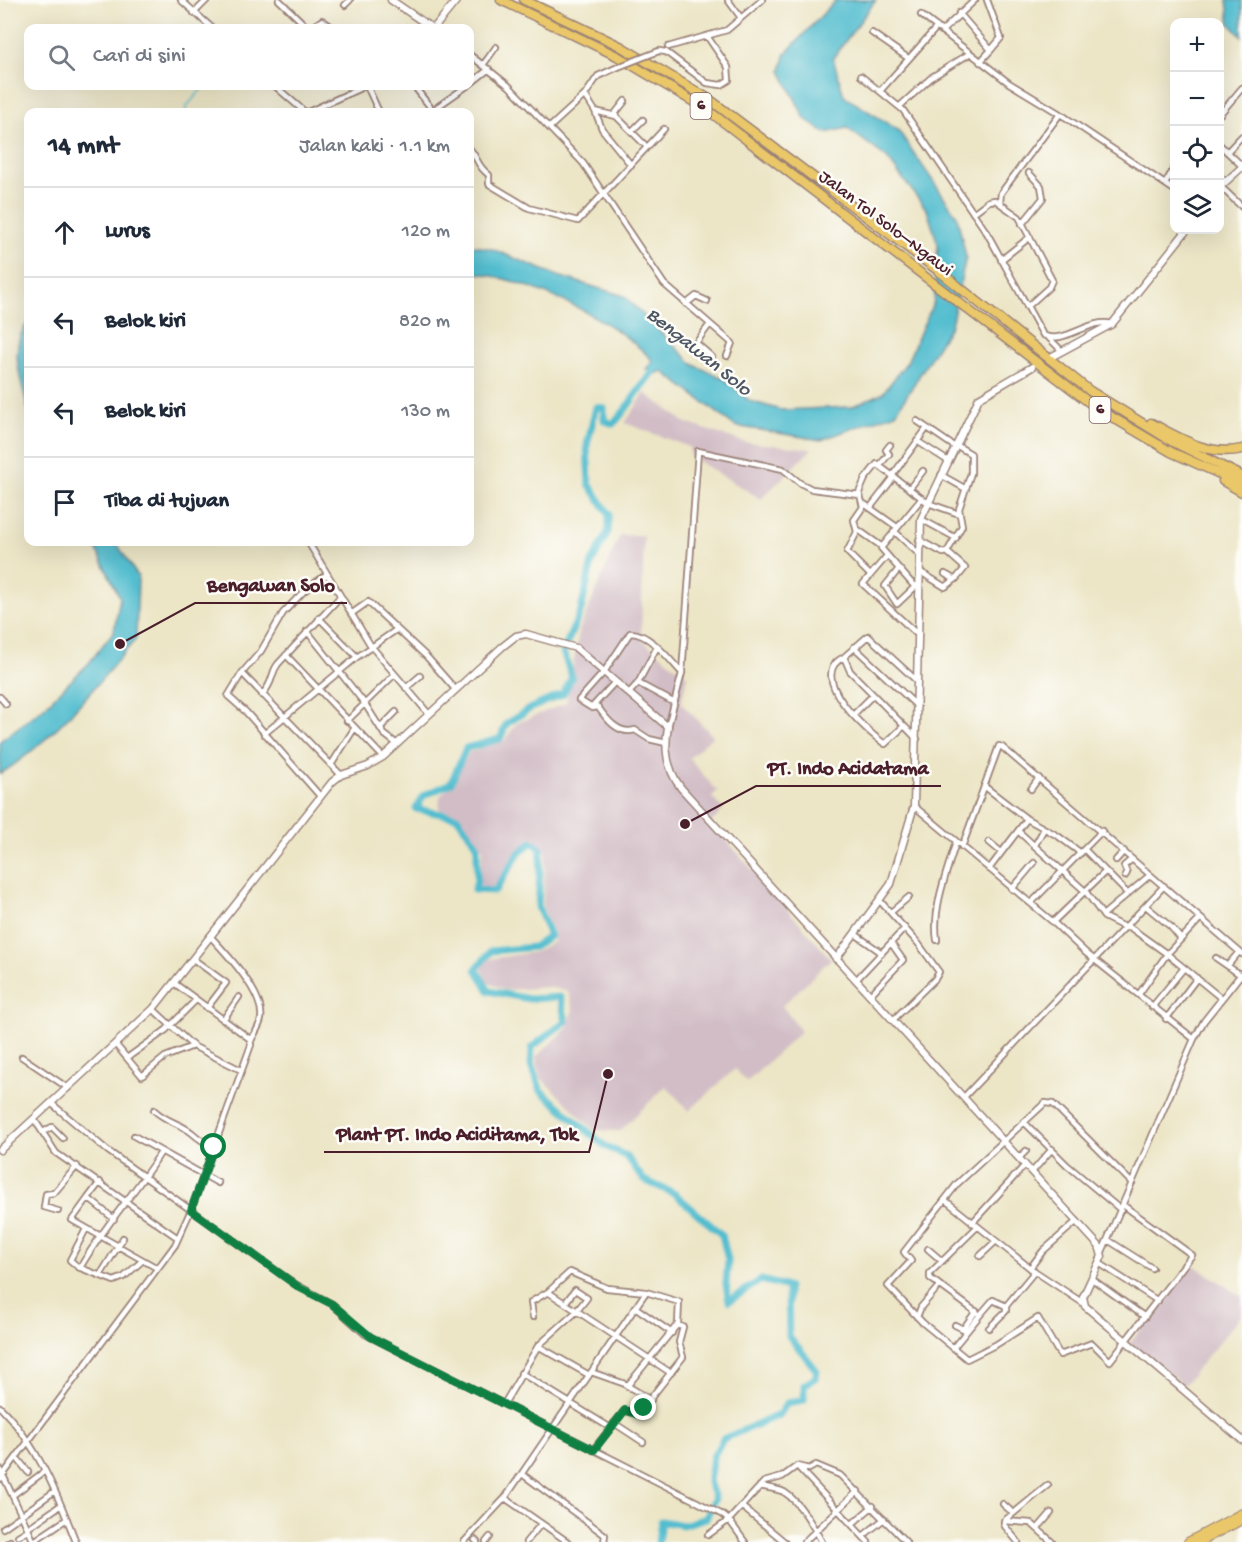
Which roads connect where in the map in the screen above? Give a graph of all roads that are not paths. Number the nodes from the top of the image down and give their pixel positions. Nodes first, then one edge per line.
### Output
1 (181, 0) edge
2 (207, 0) edge
3 (279, 0) edge
4 (350, 0) edge
5 (391, 0) edge
6 (457, 0) edge
7 (501, 0) edge
8 (524, 0) edge
9 (728, 0) edge
10 (762, 0) edge
11 (975, 0) edge
12 (987, 0) edge
13 (345, 5) dead end
14 (194, 13) junction
15 (959, 13) junction
16 (921, 15) dead end
17 (741, 18) junction
18 (207, 24) edge
19 (305, 24) edge
20 (427, 24) edge
21 (436, 24) edge
22 (937, 27) junction
23 (942, 32) junction
24 (872, 33) dead end
25 (707, 36) junction
26 (668, 46) dead end
27 (496, 47) dead end
28 (991, 50) junction
29 (969, 54) junction
30 (908, 58) junction
31 (474, 59) edge
32 (980, 62) junction
33 (483, 65) junction
34 (489, 69) junction
35 (861, 76) dead end
36 (474, 80) edge
37 (1242, 88) edge
38 (280, 90) edge
39 (357, 90) edge
40 (368, 90) edge
41 (417, 90) edge
42 (461, 90) edge
43 (881, 90) junction
44 (585, 95) junction
45 (1236, 98) junction
46 (625, 101) dead end
47 (1242, 105) edge
48 (900, 106) junction
49 (302, 108) edge
50 (316, 108) edge
51 (377, 108) edge
52 (429, 108) edge
53 (437, 108) edge
54 (1224, 110) edge
55 (595, 111) junction
56 (1060, 114) junction
57 (614, 115) junction
58 (643, 120) dead end
59 (550, 127) junction
60 (664, 129) dead end
61 (632, 131) junction
62 (1242, 136) edge
63 (646, 146) junction
64 (1224, 149) edge
65 (1227, 152) junction
66 (474, 154) edge
67 (631, 165) junction
68 (1242, 167) edge
69 (1029, 173) dead end
70 (1170, 175) edge
71 (1224, 181) edge
72 (1165, 184) junction
73 (1224, 186) edge
74 (1170, 187) edge
75 (604, 195) junction
76 (1000, 202) junction
77 (1242, 207) edge
78 (973, 213) junction
79 (1022, 224) junction
80 (1184, 234) edge
81 (1030, 237) junction
82 (1001, 260) junction
83 (708, 301) dead end
84 (686, 304) junction
85 (1027, 307) junction
86 (710, 324) junction
87 (1112, 324) junction
88 (1086, 329) junction
89 (1091, 336) junction
90 (1048, 338) junction
91 (1062, 351) junction
92 (727, 356) dead end
93 (712, 357) dead end
94 (1052, 357) dead end
95 (1032, 367) dead end
96 (1108, 402) junction
97 (917, 421) dead end
98 (927, 428) junction
99 (917, 441) junction
100 (890, 445) dead end
101 (955, 446) junction
102 (1242, 449) edge
103 (948, 461) junction
104 (1192, 462) junction
105 (879, 466) junction
106 (922, 471) dead end
107 (941, 475) junction
108 (892, 476) junction
109 (1242, 476) edge
110 (1242, 484) edge
111 (909, 489) junction
112 (966, 489) junction
113 (1242, 492) edge
114 (858, 495) junction
115 (922, 498) junction
116 (863, 503) junction
117 (928, 503) junction
118 (870, 508) junction
119 (959, 514) junction
120 (921, 519) junction
121 (895, 529) junction
122 (857, 530) junction
123 (956, 538) junction
124 (920, 540) junction
125 (310, 546) edge
126 (881, 546) junction
127 (947, 552) junction
128 (920, 554) junction
129 (886, 557) junction
130 (898, 570) junction
131 (919, 571) junction
132 (327, 574) junction
133 (945, 574) dead end
134 (870, 575) junction
135 (954, 579) junction
136 (917, 585) junction
137 (340, 597) junction
138 (897, 604) junction
139 (891, 609) junction
140 (351, 614) junction
141 (319, 618) junction
142 (396, 630) junction
143 (307, 632) junction
144 (918, 635) junction
145 (371, 646) junction
146 (657, 647) junction
147 (854, 647) junction
148 (286, 654) junction
149 (357, 657) junction
150 (844, 657) junction
151 (338, 672) junction
152 (604, 672) junction
153 (242, 673) junction
154 (682, 673) junction
155 (394, 675) junction
156 (420, 676) dead end
157 (918, 681) junction
158 (615, 682) junction
159 (638, 683) junction
160 (406, 688) junction
161 (454, 688) junction
162 (318, 689) junction
163 (629, 693) junction
164 (262, 694) junction
165 (873, 695) junction
166 (0, 697) edge
167 (673, 702) junction
168 (6, 704) dead end
169 (365, 704) junction
170 (917, 706) junction
171 (592, 708) junction
172 (396, 712) dead end
173 (428, 713) junction
174 (853, 715) junction
175 (284, 717) junction
176 (347, 720) junction
177 (904, 726) junction
178 (668, 727) junction
179 (380, 728) junction
180 (354, 729) junction
181 (264, 734) junction
182 (916, 739) junction
183 (666, 743) junction
184 (397, 744) junction
185 (383, 757) junction
186 (331, 765) junction
187 (341, 775) junction
188 (1039, 778) junction
189 (984, 786) junction
190 (1031, 789) dead end
191 (321, 796) junction
192 (914, 806) junction
193 (1026, 819) junction
194 (1044, 829) junction
195 (1018, 831) junction
196 (1102, 831) junction
197 (989, 842) dead end
198 (959, 844) junction
199 (1035, 844) junction
200 (1082, 851) junction
201 (1124, 851) junction
202 (1001, 852) junction
203 (1132, 858) junction
204 (1116, 860) dead end
205 (1034, 863) dead end
206 (988, 869) junction
207 (1063, 870) junction
208 (1105, 872) junction
209 (1150, 875) junction
210 (1125, 876) dead end
211 (1164, 886) junction
212 (1012, 889) junction
213 (1086, 892) junction
214 (1128, 894) junction
215 (909, 897) dead end
216 (880, 901) junction
217 (1031, 903) junction
218 (1147, 907) junction
219 (891, 912) junction
220 (1104, 914) junction
221 (1200, 919) junction
222 (1053, 922) junction
223 (1127, 927) junction
224 (905, 928) junction
225 (855, 934) junction
226 (210, 936) junction
227 (1181, 939) junction
228 (937, 940) dead end
229 (891, 943) junction
230 (882, 953) junction
231 (1241, 953) edge
232 (927, 954) junction
233 (1167, 954) junction
234 (1216, 957) dead end
235 (193, 959) junction
236 (836, 959) junction
237 (921, 959) dead end
238 (1094, 960) junction
239 (1228, 965) junction
240 (1184, 968) junction
241 (1241, 975) edge
242 (1197, 978) junction
243 (856, 980) junction
244 (174, 983) junction
245 (1139, 994) junction
246 (870, 995) junction
247 (240, 997) dead end
248 (1221, 998) junction
249 (196, 1000) junction
250 (207, 1008) junction
251 (1152, 1008) junction
252 (153, 1009) junction
253 (1166, 1019) junction
254 (224, 1020) junction
255 (892, 1020) junction
256 (171, 1024) junction
257 (1194, 1039) junction
258 (251, 1041) junction
259 (116, 1045) junction
260 (193, 1046) junction
261 (22, 1057) dead end
262 (127, 1058) junction
263 (241, 1070) junction
264 (68, 1088) junction
265 (964, 1096) junction
266 (51, 1103) junction
267 (154, 1110) dead end
268 (34, 1119) junction
269 (1024, 1122) junction
270 (43, 1132) junction
271 (134, 1136) dead end
272 (63, 1138) dead end
273 (1004, 1142) junction
274 (214, 1147) junction
275 (1052, 1149) junction
276 (0, 1150) edge
277 (1026, 1151) dead end
278 (161, 1152) junction
279 (1019, 1158) junction
280 (1025, 1165) junction
281 (77, 1166) junction
282 (1032, 1172) junction
283 (202, 1175) junction
284 (145, 1177) junction
285 (100, 1182) junction
286 (218, 1183) dead end
287 (1132, 1184) junction
288 (88, 1198) junction
289 (945, 1200) junction
290 (128, 1201) junction
291 (1122, 1207) junction
292 (191, 1210) junction
293 (58, 1211) dead end
294 (114, 1219) junction
295 (1077, 1221) junction
296 (972, 1223) junction
297 (976, 1227) junction
298 (86, 1229) junction
299 (99, 1236) junction
300 (123, 1238) dead end
301 (178, 1238) junction
302 (1108, 1240) junction
303 (996, 1241) junction
304 (118, 1246) junction
305 (928, 1249) dead end
306 (1102, 1252) junction
307 (980, 1256) dead end
308 (143, 1260) junction
309 (942, 1261) junction
310 (1099, 1263) junction
311 (80, 1268) junction
312 (157, 1268) junction
313 (1152, 1268) dead end
314 (1032, 1269) junction
315 (101, 1274) junction
316 (1092, 1279) junction
317 (939, 1286) junction
318 (548, 1292) junction
319 (646, 1292) junction
320 (1158, 1301) junction
321 (1083, 1303) junction
322 (565, 1304) junction
323 (1006, 1306) junction
324 (635, 1307) junction
325 (576, 1312) junction
326 (978, 1313) junction
327 (533, 1317) dead end
328 (917, 1317) junction
329 (1145, 1317) junction
330 (678, 1324) junction
331 (956, 1325) dead end
332 (989, 1328) dead end
333 (672, 1333) junction
334 (614, 1336) junction
335 (1126, 1341) junction
336 (538, 1346) junction
337 (953, 1348) junction
338 (649, 1359) junction
339 (521, 1373) junction
340 (671, 1373) junction
341 (590, 1374) junction
342 (626, 1385) junction
343 (651, 1400) junction
344 (571, 1403) junction
345 (504, 1404) junction
346 (0, 1407) edge
347 (611, 1425) junction
348 (552, 1429) junction
349 (29, 1440) junction
350 (1242, 1440) edge
351 (642, 1442) dead end
352 (594, 1450) junction
353 (17, 1458) junction
354 (797, 1466) junction
355 (0, 1469) edge
356 (45, 1471) junction
357 (28, 1472) dead end
358 (522, 1474) junction
359 (1, 1477) edge
360 (1048, 1485) dead end
361 (760, 1486) junction
362 (56, 1491) junction
363 (858, 1491) junction
364 (12, 1495) junction
365 (505, 1498) junction
366 (1003, 1504) dead end
367 (61, 1505) junction
368 (741, 1506) junction
369 (873, 1506) junction
370 (840, 1511) junction
371 (1012, 1513) junction
372 (1051, 1513) dead end
373 (1242, 1513) edge
374 (22, 1515) junction
375 (884, 1519) junction
376 (67, 1520) junction
377 (729, 1520) junction
378 (1242, 1520) edge
379 (1004, 1521) junction
380 (542, 1524) junction
381 (852, 1524) junction
382 (3, 1528) dead end
383 (1038, 1528) junction
384 (28, 1529) junction
385 (817, 1532) junction
386 (708, 1535) dead end
387 (18, 1536) dead end
388 (863, 1536) junction
389 (490, 1537) dead end
390 (901, 1537) junction
391 (528, 1541) edge
392 (34, 1542) edge
393 (76, 1542) edge
394 (464, 1542) edge
395 (486, 1542) edge
396 (567, 1542) edge
397 (604, 1542) edge
398 (745, 1542) edge
399 (785, 1542) edge
400 (804, 1542) edge
401 (822, 1542) edge
402 (868, 1542) edge
403 (895, 1542) edge
404 (906, 1542) edge
405 (1018, 1542) edge
406 (1052, 1542) edge
407 (1188, 1542) edge
408 (1199, 1542) edge

1 - 14 street
2 - 14 street
3 - 19 street
4 - 13 street
5 - 20 street
6 - 21 street
7 - 104 highway, Jalan Tol Solo–Ngawi / 6
8 - 96 highway, Jalan Tol Solo–Ngawi / 6
9 - 17 street
10 - 17 street
11 - 15 street
12 - 28 street
14 - 18 street
15 - 23 street
15 - 28 street
16 - 22 street
17 - 25 street
22 - 23 street
22 - 30 street
23 - 29 street
24 - 30 street
25 - 26 street
25 - 44 street, bridge
27 - 33 street
28 - 32 street
29 - 32 street
29 - 48 street
30 - 43 street
31 - 33 street
32 - 56 street
33 - 34 street
34 - 36 street
34 - 59 street
35 - 43 street
37 - 45 street
38 - 49 street
39 - 50 street
40 - 51 street
41 - 52 street
42 - 53 street
43 - 48 street
44 - 55 street
44 - 59 street
45 - 47 street
45 - 54 street
46 - 57 street
48 - 78 street
55 - 57 street
55 - 67 street
56 - 72 street
56 - 76 street
57 - 61 street
58 - 61 street
59 - 75 street
60 - 63 street
61 - 63 street
62 - 65 street
63 - 67 street
64 - 65 street
65 - 68 street
66 - 75 street
67 - 75 street
68 - 71 street
69 - 79 street
70 - 72 street
72 - 74 street
73 - 77 street
75 - 84 street
76 - 78 street
76 - 79 street
78 - 82 street
79 - 81 street
80 - 87 street
81 - 82 street
81 - 85 street
82 - 85 street
83 - 84 street
84 - 86 street
85 - 90 street
86 - 92 street
86 - 93 street
87 - 88 street
87 - 89 street
88 - 89 street
88 - 90 street
89 - 91 street
90 - 91 street
91 - 94 street
95 - 101 street
96 - 102 highway
96 - 109 highway, Jalan Tol Solo–Ngawi / 6
97 - 98 street
98 - 99 street
98 - 101 street
99 - 103 street
99 - 108 street
100 - 105 street
101 - 103 street
101 - 112 street
103 - 107 street
104 - 110 highway, Jalan Tol Solo–Ngawi / 6
104 - 113 highway
105 - 108 street
105 - 114 street
106 - 111 street
107 - 112 street
107 - 117 street
108 - 111 street
108 - 118 street
111 - 115 street
112 - 119 street
114 - 116 street
114 - 154 street
115 - 117 street
115 - 121 street
116 - 118 street
116 - 122 street
117 - 119 street
117 - 120 street
118 - 121 street
119 - 123 street
120 - 123 street
120 - 124 street
121 - 126 street
121 - 128 street
122 - 126 street
122 - 134 street
123 - 127 street
124 - 127 street
124 - 128 street
125 - 132 street
126 - 129 street
127 - 135 street
128 - 131 street
129 - 130 street
129 - 134 street
130 - 136 street
130 - 138 street
131 - 135 street
131 - 136 street
132 - 137 street
132 - 153 street
133 - 135 street
134 - 139 street
136 - 138 street
136 - 144 street
137 - 140 street
137 - 141 street
138 - 139 street
139 - 144 street
140 - 142 street
140 - 145 street
141 - 143 street
141 - 149 street
142 - 145 street
142 - 161 street
143 - 148 street
143 - 151 street
144 - 157 street
145 - 149 street
145 - 155 street
146 - 152 street
146 - 154 street
146 - 159 street
147 - 150 street
147 - 157 street
147 - 170 street
148 - 162 street
148 - 164 street
149 - 151 street
150 - 165 street
150 - 174 street
151 - 162 street
151 - 169 street
152 - 158 street
152 - 161 street
152 - 171 street
153 - 164 street
153 - 181 street
154 - 167 street
155 - 160 street
155 - 169 street
156 - 160 street
157 - 170 street
158 - 163 street
158 - 171 street
159 - 163 street
159 - 167 street
160 - 173 street
161 - 173 street
162 - 175 street
162 - 176 street
163 - 178 street
164 - 175 street
165 - 174 street
165 - 177 street
166 - 168 street
167 - 178 street
169 - 176 street
169 - 179 street
170 - 182 street
171 - 183 street
172 - 179 street
173 - 184 street
174 - 177 street
175 - 181 street
175 - 186 street
176 - 180 street
177 - 182 street
178 - 183 street
179 - 184 street
180 - 185 street
180 - 186 street
181 - 191 street
182 - 192 street
183 - 236 street
184 - 185 street
185 - 187 street
186 - 187 street
187 - 191 street
188 - 189 street
188 - 190 street
188 - 196 street
189 - 193 street
189 - 198 street
191 - 226 street
192 - 198 street
192 - 216 street
193 - 194 street
193 - 195 street
194 - 199 street
194 - 200 street
195 - 199 street
195 - 202 street
196 - 200 street
196 - 201 street
197 - 202 street
198 - 206 street
198 - 228 street
199 - 207 street
200 - 207 street
200 - 208 street
201 - 203 street
201 - 204 street
202 - 206 street
203 - 209 street
203 - 210 street
205 - 212 street
206 - 212 street
207 - 213 street
207 - 217 street
208 - 213 street
208 - 214 street
209 - 211 street
209 - 214 street
211 - 218 street
211 - 221 street
212 - 217 street
213 - 220 street
213 - 222 street
214 - 220 street
215 - 219 street
216 - 219 street
216 - 225 street
217 - 222 street
218 - 223 street
218 - 227 street
219 - 224 street
220 - 223 street
221 - 227 street
221 - 231 street
222 - 238 street
223 - 233 street
223 - 238 street
224 - 229 street
224 - 232 street
225 - 230 street
225 - 236 street
226 - 235 street
226 - 258 street
227 - 233 street
229 - 230 street
229 - 246 street
230 - 243 street
231 - 239 street
232 - 237 street
232 - 255 street
233 - 240 street
233 - 245 street
234 - 239 street
235 - 244 street
235 - 250 street
236 - 243 street
238 - 245 street
238 - 265 street
239 - 241 street
240 - 242 street
240 - 251 street
241 - 248 street
242 - 248 street
242 - 253 street
243 - 246 street
244 - 249 street
244 - 252 street
245 - 251 street
246 - 255 street
247 - 254 street
248 - 257 street
249 - 250 street
249 - 256 street
250 - 254 street
251 - 253 street
252 - 256 street
252 - 259 street
253 - 257 street
254 - 258 street
255 - 265 street
256 - 260 street
256 - 262 street
257 - 287 street
258 - 263 street
259 - 262 street
259 - 264 street
260 - 262 street
260 - 263 street
261 - 264 street
263 - 274 street
264 - 266 street
265 - 273 street
266 - 268 street
266 - 284 street
267 - 274 street
268 - 270 street
268 - 276 street
269 - 273 street
269 - 275 street
269 - 287 street
270 - 272 street
270 - 281 street
271 - 278 street
273 - 279 street
273 - 289 street
274 - 283 street
275 - 282 street
275 - 291 street
277 - 279 street
278 - 283 street
278 - 284 street
279 - 280 street
280 - 282 street
280 - 296 street
281 - 285 street
281 - 293 street
282 - 295 street
283 - 286 street
283 - 292 street
284 - 290 street
284 - 292 street
285 - 288 street
285 - 290 street
287 - 291 street
288 - 294 street
288 - 298 street
289 - 296 street
289 - 328 street
290 - 294 street
290 - 301 street
291 - 302 street
291 - 320 street
292 - 301 street
292 - 345 street
294 - 299 street
295 - 306 street
295 - 314 street
296 - 297 street
297 - 303 street
297 - 309 street
298 - 299 street
298 - 311 street
299 - 304 street
299 - 311 street
300 - 304 street
301 - 312 street
302 - 306 street
302 - 313 street
303 - 307 street
303 - 314 street
304 - 308 street
304 - 315 street
305 - 309 street
306 - 310 street
308 - 312 street
308 - 315 street
309 - 317 street
310 - 316 street
310 - 320 street
311 - 315 street
312 - 349 street
314 - 321 street
314 - 323 street
316 - 321 street
316 - 329 street
317 - 326 street
317 - 328 street
318 - 319 street
318 - 322 street
318 - 327 street
319 - 324 street
319 - 330 street
320 - 329 street
321 - 335 street
322 - 325 street
322 - 325 street
323 - 326 street
323 - 332 street
324 - 333 street
324 - 334 street
325 - 334 street
325 - 336 street
326 - 331 street
326 - 337 street
328 - 337 street
329 - 335 street
330 - 333 street
330 - 340 street
333 - 338 street
334 - 338 street
334 - 341 street
335 - 337 street
335 - 350 street
336 - 339 street
336 - 341 street
338 - 340 street
338 - 342 street
339 - 344 street
339 - 345 street
340 - 343 street
341 - 342 street
341 - 344 street
342 - 343 street
343 - 347 street
344 - 347 street
344 - 348 street
345 - 348 street
346 - 349 street
347 - 351 street
347 - 352 street
348 - 352 street
348 - 358 street
349 - 353 street
349 - 356 street
352 - 377 street
353 - 357 street
353 - 359 street
354 - 361 street
354 - 363 street
354 - 370 street
355 - 359 street
356 - 362 street
356 - 364 street
358 - 365 street
358 - 397 street
359 - 364 street
360 - 371 street
361 - 368 street
361 - 385 street
362 - 367 street
362 - 374 street
363 - 369 street
363 - 370 street
364 - 374 street
365 - 380 street
365 - 394 street
366 - 371 street
367 - 376 street
367 - 384 street
368 - 377 street
368 - 399 street
369 - 375 street
369 - 381 street
370 - 381 street
370 - 385 street
371 - 379 street
372 - 383 street
373 - 407 highway
374 - 382 street
374 - 384 street
375 - 388 street
375 - 390 street
376 - 392 street
376 - 393 street
377 - 386 street
377 - 398 street
378 - 408 highway
379 - 383 street
379 - 405 street
380 - 391 street
380 - 396 street
381 - 388 street
383 - 406 street
384 - 387 street
384 - 392 street
385 - 400 street
385 - 401 street
388 - 402 street
389 - 395 street
390 - 403 street
390 - 404 street

